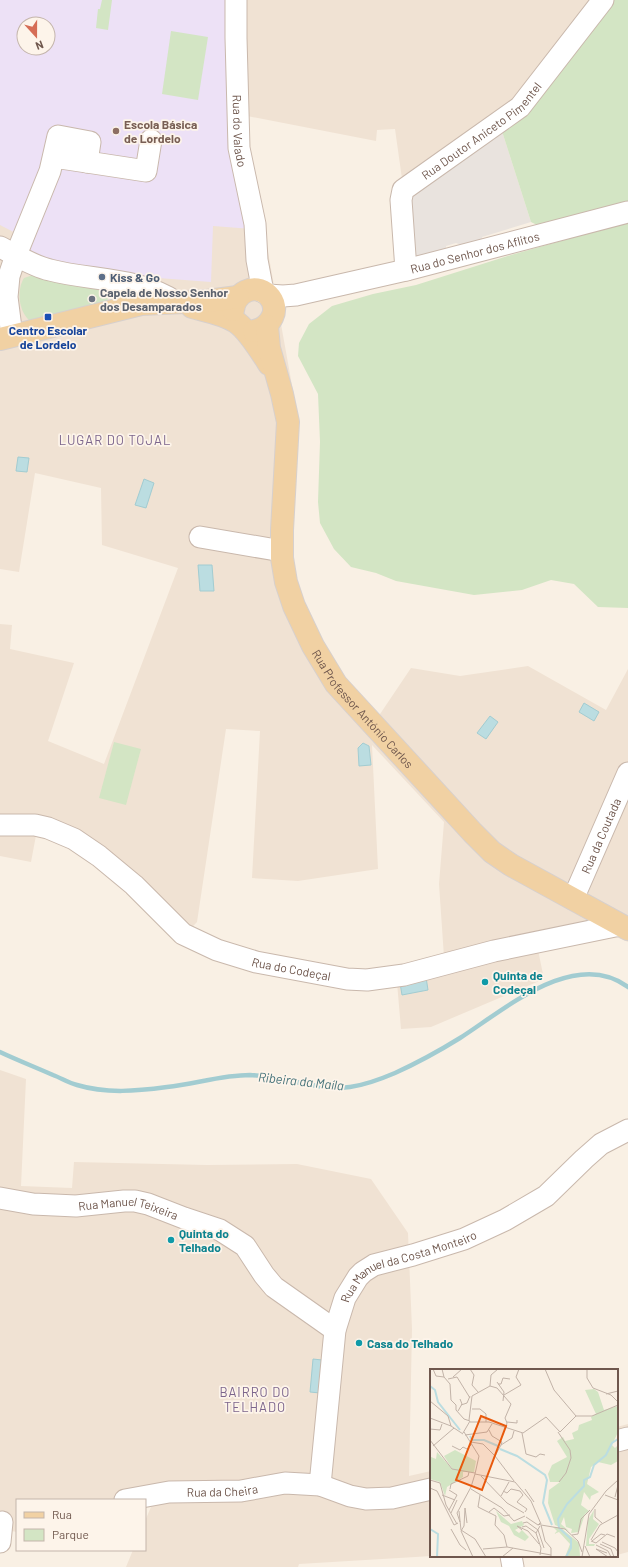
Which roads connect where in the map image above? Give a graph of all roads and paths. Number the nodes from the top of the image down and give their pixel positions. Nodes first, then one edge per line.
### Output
1 (236, 0) edge
2 (603, 0) edge
3 (151, 140) dead end
4 (628, 212) edge
5 (8, 251) edge
6 (406, 270) junction
7 (320, 288) junction
8 (253, 294) junction
9 (176, 302) junction
10 (269, 323) junction
11 (239, 325) junction
12 (6, 337) edge
13 (279, 383) junction
14 (200, 537) dead end
15 (282, 551) junction
16 (628, 773) edge
17 (0, 825) edge
18 (573, 899) junction
19 (624, 927) edge
20 (628, 1130) edge
21 (0, 1198) edge
22 (335, 1330) junction
23 (628, 1438) edge
24 (618, 1441) edge
25 (320, 1485) junction
26 (430, 1488) edge
27 (130, 1499) edge
28 (511, 1557) edge
29 (513, 1567) edge

1 - 8 street, Rua do Valado
2 - 6 street, Rua Doutor Aniceto Pimentel
3 - 5 street
4 - 6 street, Rua do Senhor dos Aflitos
5 - 9 street
5 - 12 street
6 - 7 street, Rua do Senhor dos Aflitos
7 - 8 street, Rua do Senhor dos Aflitos
7 - 10 street
8 - 9 main road
8 - 10 main road
8 - 11 main road
9 - 11 main road
9 - 12 main road
10 - 11 main road
10 - 13 main road
11 - 13 main road
13 - 15 main road, Rua Professor António Carlos
14 - 15 street
15 - 18 main road, Rua Professor António Carlos
16 - 18 street, Rua da Coutada
17 - 19 street, Rua do Codeçal
18 - 19 main road, Rua Professor António Carlos
20 - 22 street, Rua Manuel da Costa Monteiro
21 - 22 street, Rua Manuel Teixeira
22 - 25 street, Rua Manuel da Costa Monteiro
23 - 24 street
25 - 26 street, Rua da Cheira
25 - 27 street, Rua da Cheira
28 - 29 street

